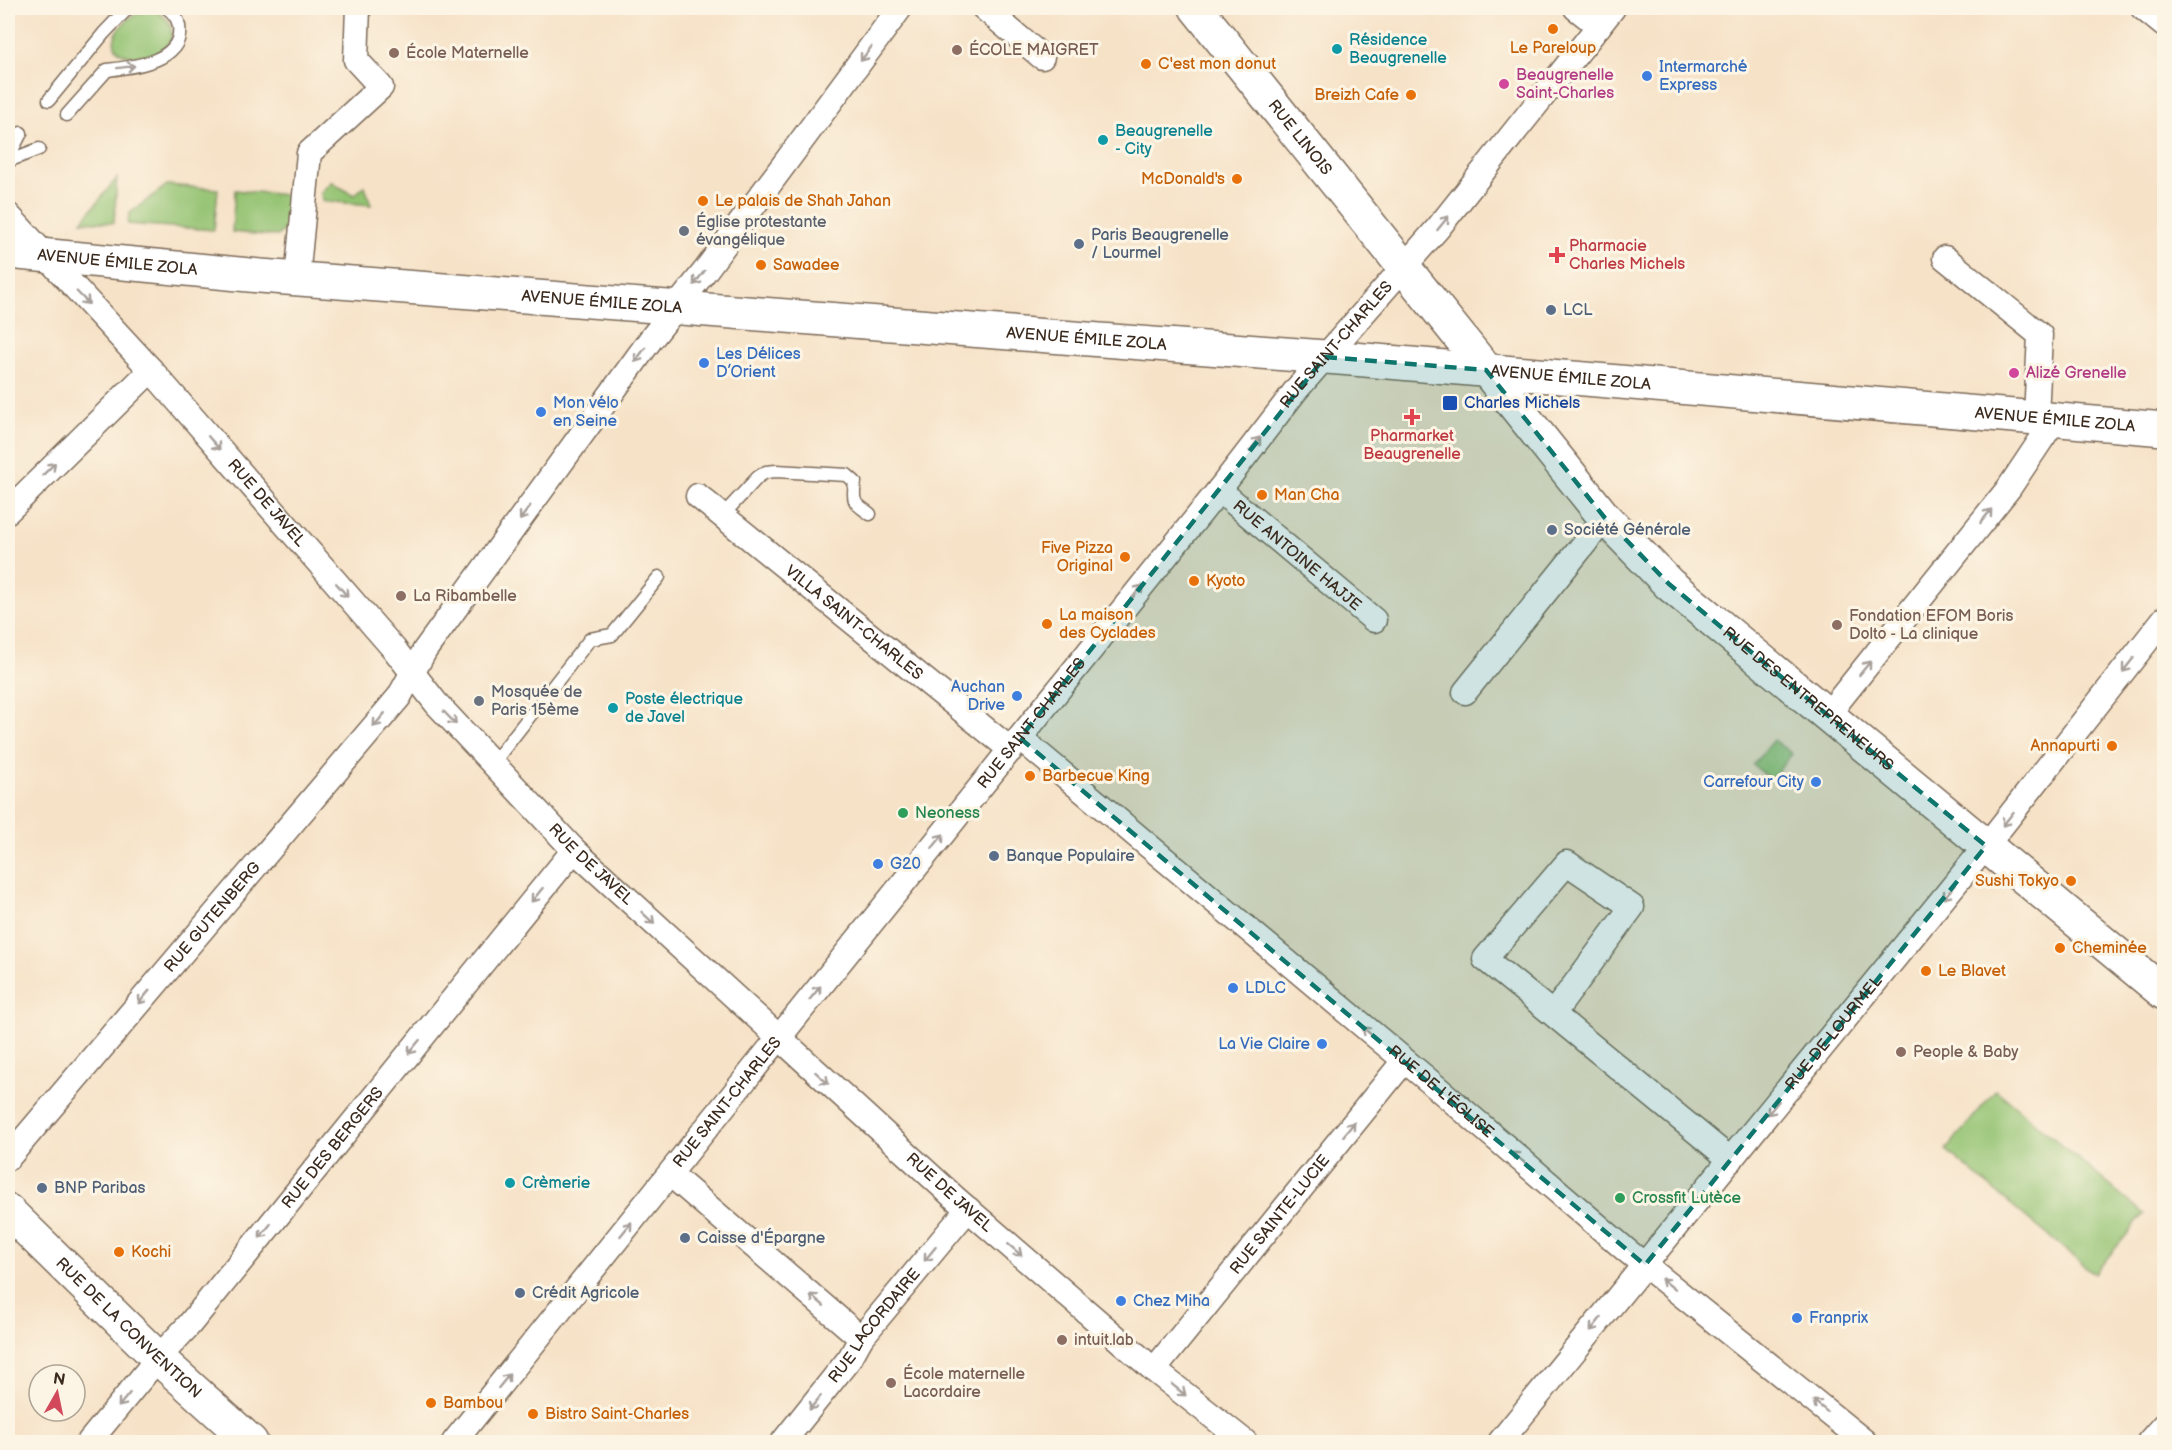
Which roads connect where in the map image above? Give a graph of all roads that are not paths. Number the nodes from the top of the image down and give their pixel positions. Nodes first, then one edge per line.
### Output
1 (128, 8) edge
2 (167, 8) edge
3 (358, 8) edge
4 (900, 8) edge
5 (984, 8) edge
6 (1196, 8) edge
7 (1575, 8) edge
8 (2143, 8) edge
9 (1606, 17) edge
10 (2164, 25) edge
11 (1042, 57) dead end
12 (49, 100) dead end
13 (67, 115) dead end
14 (21, 133) dead end
15 (39, 149) dead end
16 (8, 159) edge
17 (8, 215) edge
18 (8, 252) edge
19 (44, 255) junction
20 (1945, 258) dead end
21 (1405, 268) junction
22 (297, 279) junction
23 (675, 309) junction
24 (1325, 357) junction
25 (151, 370) junction
26 (1486, 370) junction
27 (2045, 418) junction
28 (2164, 429) edge
29 (1219, 490) junction
30 (698, 496) dead end
31 (8, 511) edge
32 (870, 514) dead end
33 (722, 516) junction
34 (1605, 518) junction
35 (658, 577) dead end
36 (1374, 620) dead end
37 (2164, 620) edge
38 (412, 673) junction
39 (1465, 692) dead end
40 (1828, 714) junction
41 (1016, 744) junction
42 (493, 763) junction
43 (1986, 846) junction
44 (574, 850) junction
45 (2164, 993) edge
46 (1553, 1014) junction
47 (779, 1039) junction
48 (1404, 1061) junction
49 (8, 1158) edge
50 (1731, 1160) junction
51 (670, 1174) junction
52 (968, 1209) junction
53 (8, 1211) edge
54 (1645, 1265) junction
55 (861, 1338) junction
56 (158, 1358) junction
57 (1154, 1370) junction
58 (2164, 1425) edge
59 (89, 1443) edge
60 (251, 1443) edge
61 (454, 1443) edge
62 (783, 1443) edge
63 (1245, 1443) edge
64 (1500, 1443) edge
65 (1865, 1443) edge
66 (2150, 1443) edge

1 - 12 lane
13 -> 2 lane
3 - 22 street
4 -> 23 street, RUE GUTENBERG
5 - 11 street
6 - 21 main road, RUE LINOIS
7 - 9 street
8 - 10 street
21 -> 9 street, RUE SAINT-CHARLES
14 - 16 lane
15 - 16 lane
17 - 19 street, RUE DE JAVEL
18 - 19 main road, AVENUE ÉMILE ZOLA
19 - 22 main road, AVENUE ÉMILE ZOLA
19 -> 25 street, RUE DE JAVEL
20 - 27 street
21 - 24 street, RUE SAINT-CHARLES
21 - 26 main road, RUE LINOIS
22 - 23 main road, AVENUE ÉMILE ZOLA
23 - 24 main road, AVENUE ÉMILE ZOLA
23 -> 38 street, RUE GUTENBERG
24 - 26 main road, AVENUE ÉMILE ZOLA
29 -> 24 street, RUE SAINT-CHARLES
31 -> 25 street
25 -> 38 street, RUE DE JAVEL
26 - 27 main road, AVENUE ÉMILE ZOLA
26 - 34 main road, RUE DES ENTREPRENEURS
27 - 28 main road, AVENUE ÉMILE ZOLA
40 -> 27 street
29 - 36 street, RUE ANTOINE HAJJE
41 -> 29 street, RUE SAINT-CHARLES
30 - 33 street, VILLA SAINT-CHARLES
32 - 33 lane
33 - 41 street, VILLA SAINT-CHARLES
34 - 39 street
34 - 40 main road, RUE DES ENTREPRENEURS
35 - 42 lane
37 -> 43 street, RUE DE LOURMEL
38 -> 42 street, RUE DE JAVEL
38 -> 49 street, RUE GUTENBERG
40 - 43 main road, RUE DES ENTREPRENEURS
47 -> 41 street, RUE SAINT-CHARLES
48 -> 41 street, RUE DE L'ÉGLISE
42 - 44 street, RUE DE JAVEL
43 - 45 main road, RUE DES ENTREPRENEURS
43 -> 50 street, RUE DE LOURMEL
44 -> 47 street, RUE DE JAVEL
44 -> 56 street, RUE DES BERGERS
46 - 46 street
46 - 50 street
47 - 51 street, RUE SAINT-CHARLES
47 -> 52 street, RUE DE JAVEL
54 -> 48 street, RUE DE L'ÉGLISE
57 -> 48 street, RUE SAINTE-LUCIE
50 - 54 street, RUE DE LOURMEL
55 -> 51 street
61 -> 51 street, RUE SAINT-CHARLES
52 -> 55 street, RUE LACORDAIRE
52 -> 57 street, RUE DE JAVEL
53 - 56 main road, RUE DE LA CONVENTION
54 -> 64 street, RUE DE LOURMEL
65 -> 54 street, RUE DE L'ÉGLISE
55 -> 62 street, RUE LACORDAIRE
56 -> 59 street, RUE DES BERGERS
56 - 60 main road, RUE DE LA CONVENTION
57 -> 63 street, RUE DE JAVEL
58 - 66 street

